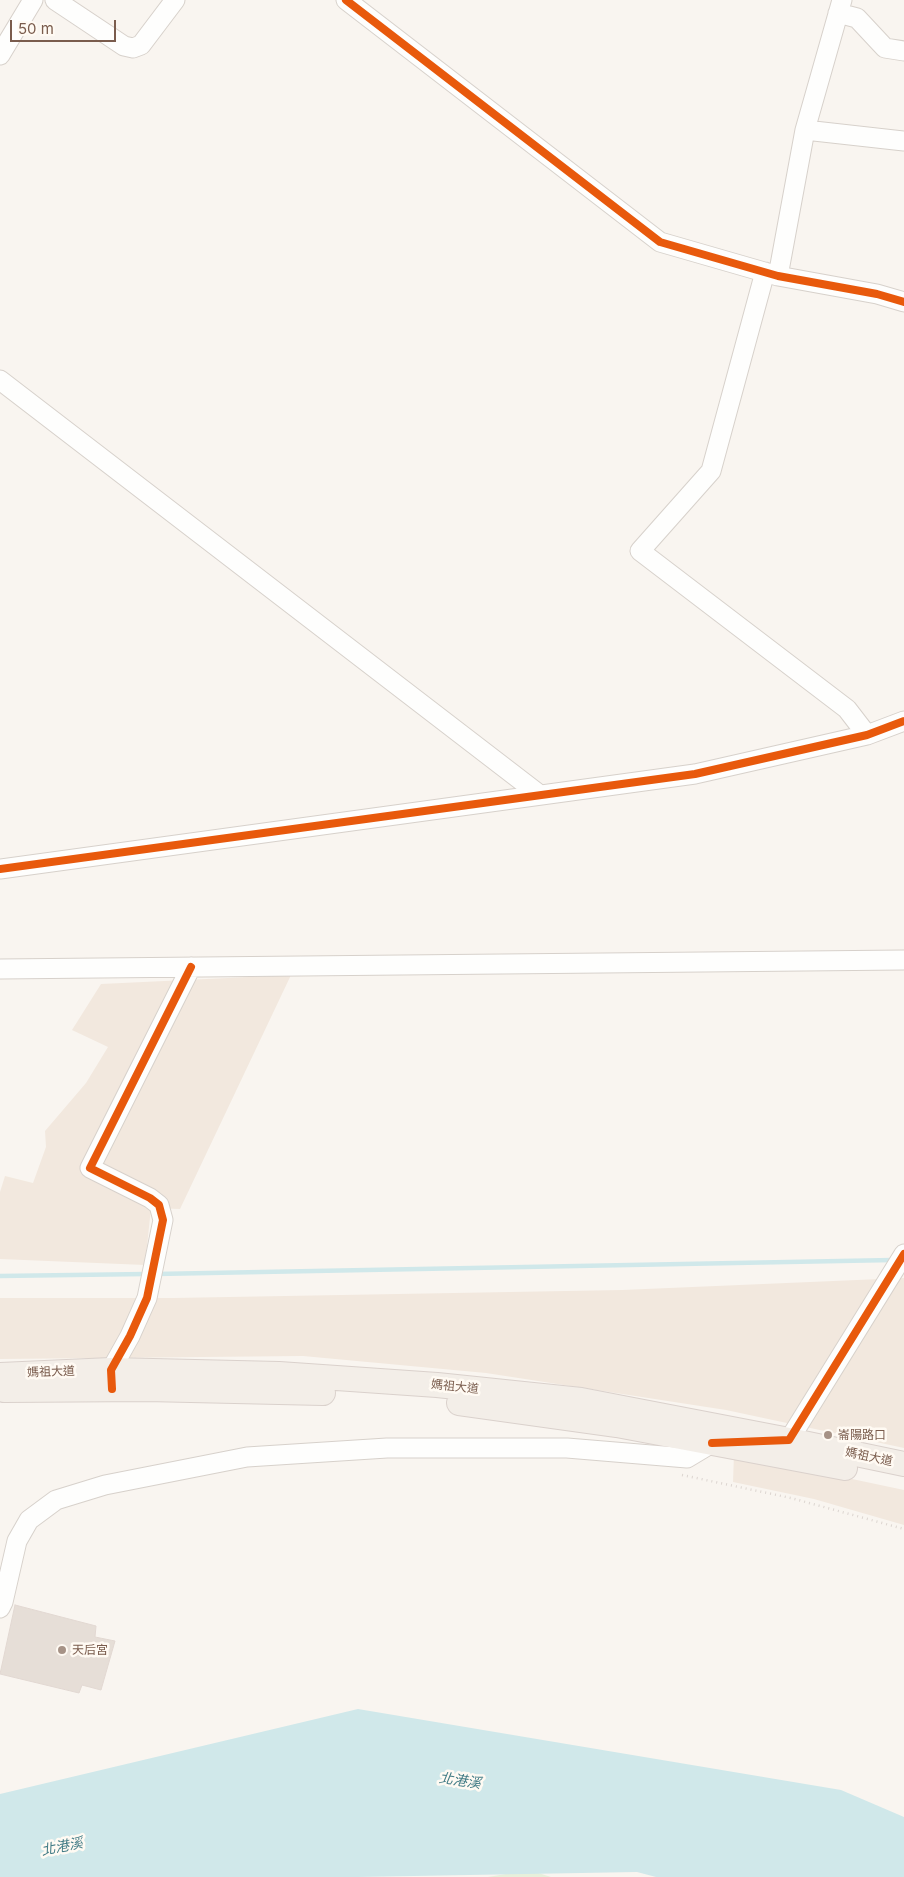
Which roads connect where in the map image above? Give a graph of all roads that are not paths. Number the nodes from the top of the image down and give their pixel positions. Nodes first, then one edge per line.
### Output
1 (33, 0) edge
2 (55, 0) edge
3 (176, 0) edge
4 (346, 0) edge
5 (840, 6) edge
6 (904, 51) edge
7 (0, 55) edge
8 (806, 130) junction
9 (904, 141) edge
10 (772, 274) junction
11 (904, 302) edge
12 (0, 380) edge
13 (904, 722) edge
14 (866, 735) junction
15 (540, 795) junction
16 (0, 869) edge
17 (904, 960) edge
18 (191, 967) junction
19 (0, 969) edge
20 (904, 1254) edge
21 (0, 1374) edge
22 (112, 1380) junction
23 (0, 1390) edge
24 (789, 1440) junction
25 (712, 1443) junction
26 (904, 1464) edge
27 (904, 1480) edge
28 (0, 1608) edge

1 - 7 street
2 - 3 street
4 - 10 street
5 - 6 street
5 - 8 street
8 - 9 street
8 - 10 street
10 - 11 street
10 - 14 street
12 - 15 street
13 - 14 street
14 - 15 street
15 - 16 street
17 - 18 street
18 - 19 street
18 - 22 street
20 - 24 street
21 - 22 main road, 媽祖大道
22 - 23 main road, 媽祖大道
22 - 24 main road, 媽祖大道
22 - 25 main road, 媽祖大道
24 - 25 street
24 - 26 main road, 媽祖大道
25 - 27 main road, 媽祖大道
25 - 28 street

